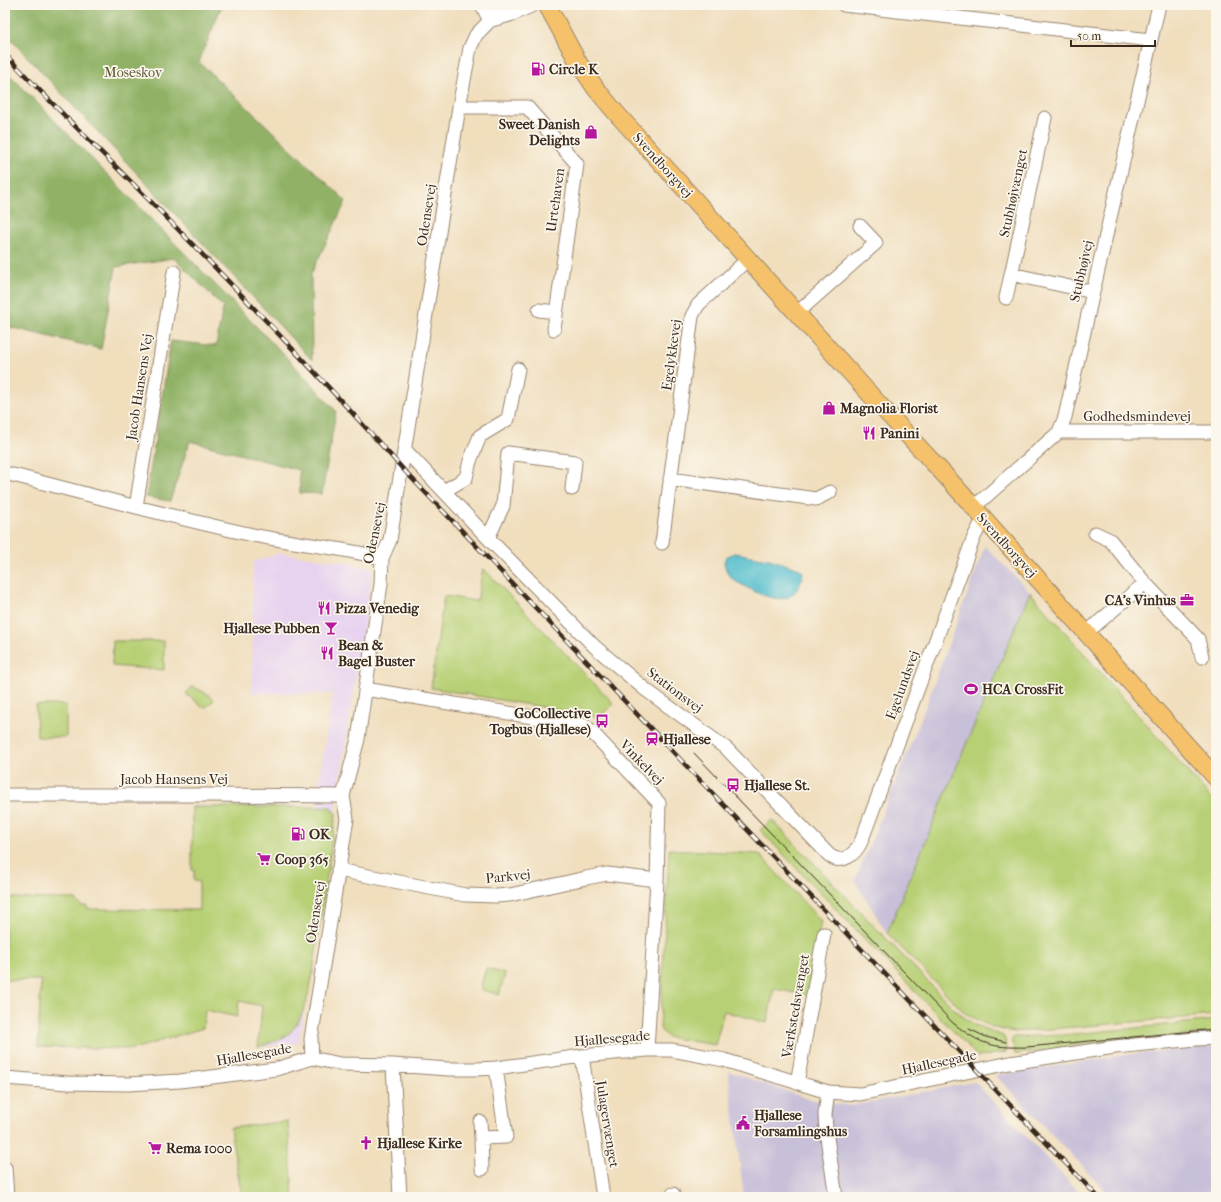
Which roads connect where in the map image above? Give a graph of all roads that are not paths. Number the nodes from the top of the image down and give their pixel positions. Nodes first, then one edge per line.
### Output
1 (482, 5) edge
2 (505, 5) edge
3 (533, 5) edge
4 (546, 5) edge
5 (844, 5) edge
6 (1159, 5) edge
7 (490, 20) junction
8 (1150, 40) junction
9 (459, 107) junction
10 (1045, 118) dead end
11 (860, 226) dead end
12 (748, 259) junction
13 (174, 272) dead end
14 (1011, 274) junction
15 (1093, 292) junction
16 (1006, 298) dead end
17 (540, 310) dead end
18 (556, 312) junction
19 (797, 313) junction
20 (554, 329) dead end
21 (518, 369) dead end
22 (1059, 432) junction
23 (1216, 432) edge
24 (405, 450) junction
25 (5, 472) edge
26 (670, 479) junction
27 (572, 489) dead end
28 (444, 491) junction
29 (830, 492) dead end
30 (136, 507) junction
31 (979, 513) junction
32 (1095, 533) dead end
33 (488, 538) junction
34 (662, 543) dead end
35 (382, 558) junction
36 (1145, 583) junction
37 (1086, 633) junction
38 (1202, 657) dead end
39 (365, 689) junction
40 (1216, 778) edge
41 (5, 795) edge
42 (343, 796) junction
43 (846, 858) joint
44 (338, 870) junction
45 (657, 880) junction
46 (824, 934) dead end
47 (1216, 1038) edge
48 (647, 1050) junction
49 (582, 1056) junction
50 (312, 1058) junction
51 (393, 1065) junction
52 (496, 1068) junction
53 (5, 1078) edge
54 (797, 1083) junction
55 (828, 1092) junction
56 (480, 1122) dead end
57 (481, 1138) junction
58 (5, 1168) edge
59 (482, 1169) dead end
60 (7, 1197) edge
61 (400, 1197) edge
62 (603, 1197) edge
63 (836, 1197) edge

1 - 7 street
2 - 7 street, Odensevej
3 - 7 street
4 - 12 main road, Svendborgvej
5 - 8 street
6 - 8 street, Stubhøjvej
7 - 9 street, Odensevej
8 - 15 street, Stubhøjvej
9 - 18 street, Urtehaven
9 - 24 street, Odensevej
10 - 14 street, Stubhøjvænget
11 - 19 street
12 - 19 main road, Svendborgvej
12 - 26 street, Egelykkevej
13 - 30 street, Jacob Hansens Vej
14 - 15 street
14 - 16 street, Stubhøjvænget
15 - 22 street, Stubhøjvej
17 - 18 street
18 - 20 street, Urtehaven
19 - 31 main road, Svendborgvej
21 - 28 street
22 - 23 street, Godhedsmindevej
22 - 31 street, Stubhøjvej
24 - 28 street, Stationsvej
24 - 35 street, Odensevej
25 - 30 street
26 - 29 street
26 - 34 street, Egelykkevej
27 - 33 street
28 - 33 street, Stationsvej
30 - 35 street
31 - 37 main road, Svendborgvej
31 - 43 street, Egelundsvej
32 - 36 street
33 - 43 street, Stationsvej
35 - 39 street, Odensevej
36 - 37 street
36 - 38 street
37 - 40 main road, Svendborgvej
39 - 42 street, Odensevej
39 - 45 street, Vinkelvej
41 - 42 street, Jacob Hansens Vej
42 - 44 street, Odensevej
44 - 45 street, Parkvej
44 - 50 street, Odensevej
45 - 48 street, Vinkelvej
46 - 54 street, Værkstedsvænget
47 - 55 street, Hjallesegade
48 - 49 street, Hjallesegade
48 - 54 street, Hjallesegade
49 - 52 street, Hjallesegade
49 - 62 street, Julagervænget
50 - 51 street, Hjallesegade
50 - 53 street, Hjallesegade
51 - 52 street, Hjallesegade
51 - 61 street
52 - 57 street
54 - 55 street, Hjallesegade
55 - 63 street
56 - 57 street
57 - 59 street
58 - 60 street

